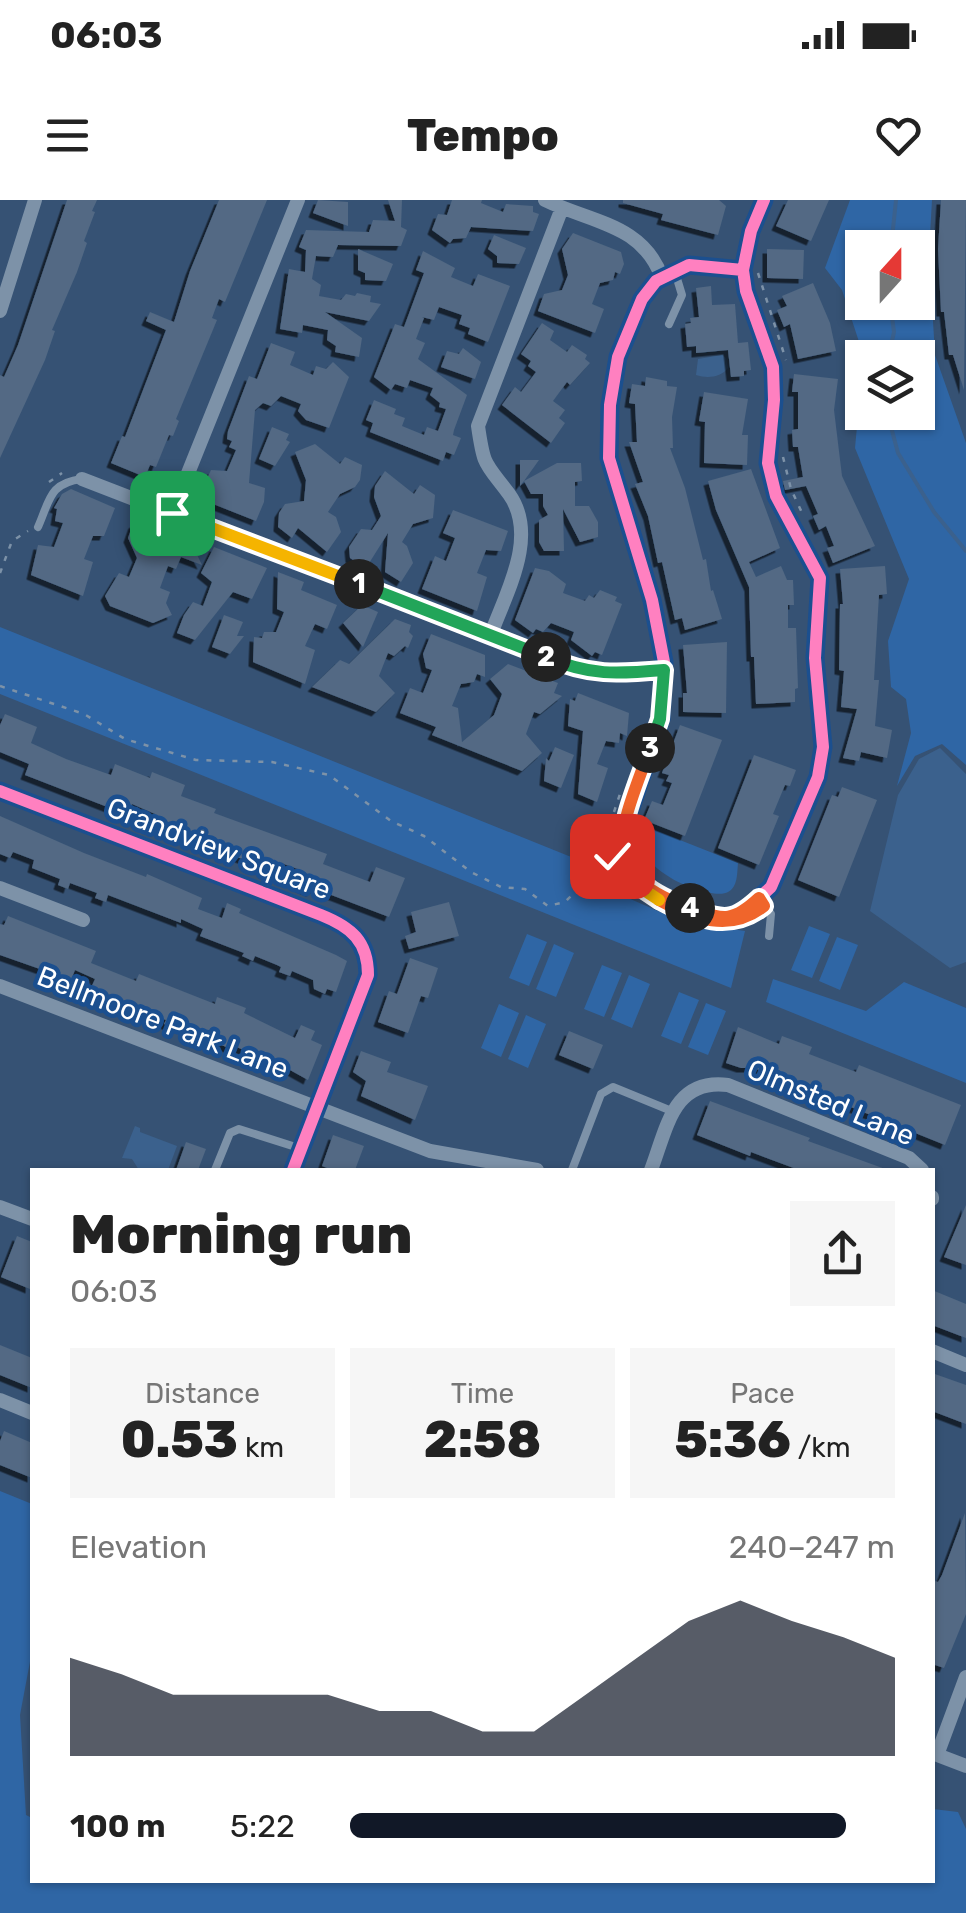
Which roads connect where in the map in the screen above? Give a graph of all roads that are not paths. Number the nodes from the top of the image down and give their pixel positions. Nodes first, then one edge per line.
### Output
1 (34, 200) edge
2 (298, 200) edge
3 (545, 200) edge
4 (764, 200) edge
5 (562, 208) junction
6 (750, 269) junction
7 (669, 275) junction
8 (0, 311) edge
9 (669, 324) dead end
10 (82, 479) joint
11 (172, 513) junction
12 (35, 524) road end
13 (491, 634) junction
14 (664, 670) junction
15 (0, 790) edge
16 (0, 888) edge
17 (759, 898) junction
18 (83, 920) dead end
19 (768, 936) dead end
20 (0, 986) edge
21 (318, 1108) junction
22 (674, 1112) junction
23 (302, 1149) junction
24 (476, 1166) edge
25 (216, 1168) edge
26 (294, 1168) edge
27 (506, 1168) edge
28 (573, 1168) edge
29 (652, 1168) edge
30 (920, 1168) edge
31 (0, 1207) edge
32 (30, 1218) edge
33 (935, 1352) edge
34 (966, 1365) edge
35 (0, 1400) edge
36 (30, 1412) edge
37 (965, 1682) edge
38 (935, 1752) edge
39 (935, 1754) edge
40 (966, 1766) edge

1 - 8 street
2 - 11 street
3 - 5 street
4 - 6 street
5 - 7 street
5 - 13 street
6 - 7 street
6 - 17 street
7 - 9 lane
7 - 14 street
10 - 11 street
10 - 12 lane
11 - 13 street
13 - 14 street
14 - 17 street
15 - 21 street, Grandview Square
16 - 18 street
17 - 19 lane
20 - 21 street, Bellmoore Park Lane
21 - 23 street, Grandview Square
21 - 24 street, Bellmoore Park Lane
22 - 28 lane
22 - 29 street
22 - 30 street, Olmsted Lane
23 - 25 lane
23 - 26 street, Grandview Square
24 - 27 street, Bellmoore Park Lane
31 - 32 street
33 - 34 street
35 - 36 street
37 - 38 street
39 - 40 street

